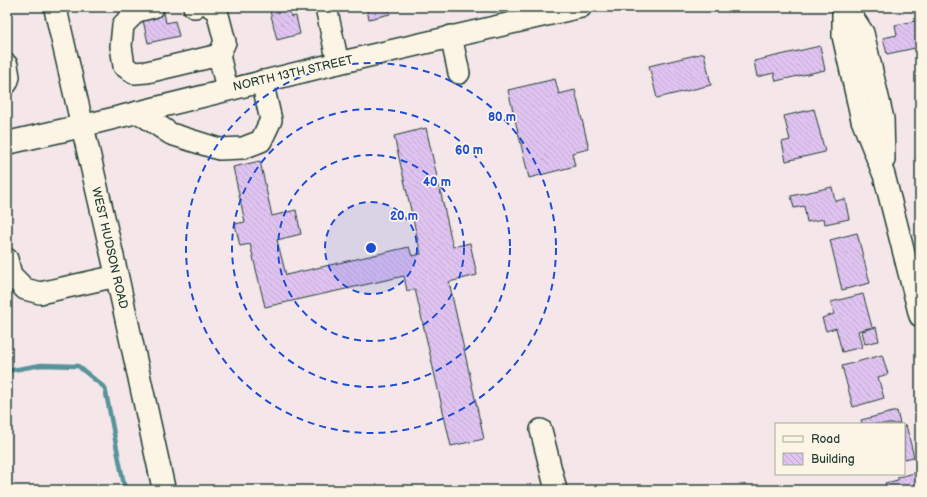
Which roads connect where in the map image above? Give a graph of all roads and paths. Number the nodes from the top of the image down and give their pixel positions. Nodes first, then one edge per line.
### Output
1 (55, 7) edge
2 (153, 7) edge
3 (326, 7) edge
4 (581, 7) edge
5 (842, 7) edge
6 (846, 7) edge
7 (215, 13) edge
8 (525, 13) edge
9 (451, 36) junction
10 (219, 56) junction
11 (338, 63) junction
12 (7, 64) edge
13 (459, 73) dead end
14 (262, 81) junction
15 (7, 83) edge
16 (227, 89) junction
17 (138, 112) junction
18 (82, 126) junction
19 (7, 143) edge
20 (884, 175) junction
21 (7, 259) edge
22 (117, 276) junction
23 (920, 316) edge
24 (542, 430) dead end
25 (164, 490) edge
26 (556, 490) edge

1 - 18 main road, WEST HUDSON ROAD
2 - 10 street
3 - 11 street
4 - 8 street, NORTH 13TH STREET
5 - 20 street
6 - 20 street
7 - 10 street
8 - 9 street, NORTH 13TH STREET
9 - 11 street, NORTH 13TH STREET
9 - 13 street
10 - 16 street
11 - 14 street, NORTH 13TH STREET
12 - 15 street
14 - 16 street, NORTH 13TH STREET
14 - 17 street
16 - 17 street, NORTH 13TH STREET
17 - 18 street, NORTH 13TH STREET
18 - 19 main road, NORTH 13TH STREET
18 - 22 main road, WEST HUDSON ROAD
20 - 23 street
21 - 22 street
22 - 25 main road, WEST HUDSON ROAD
24 - 26 street

